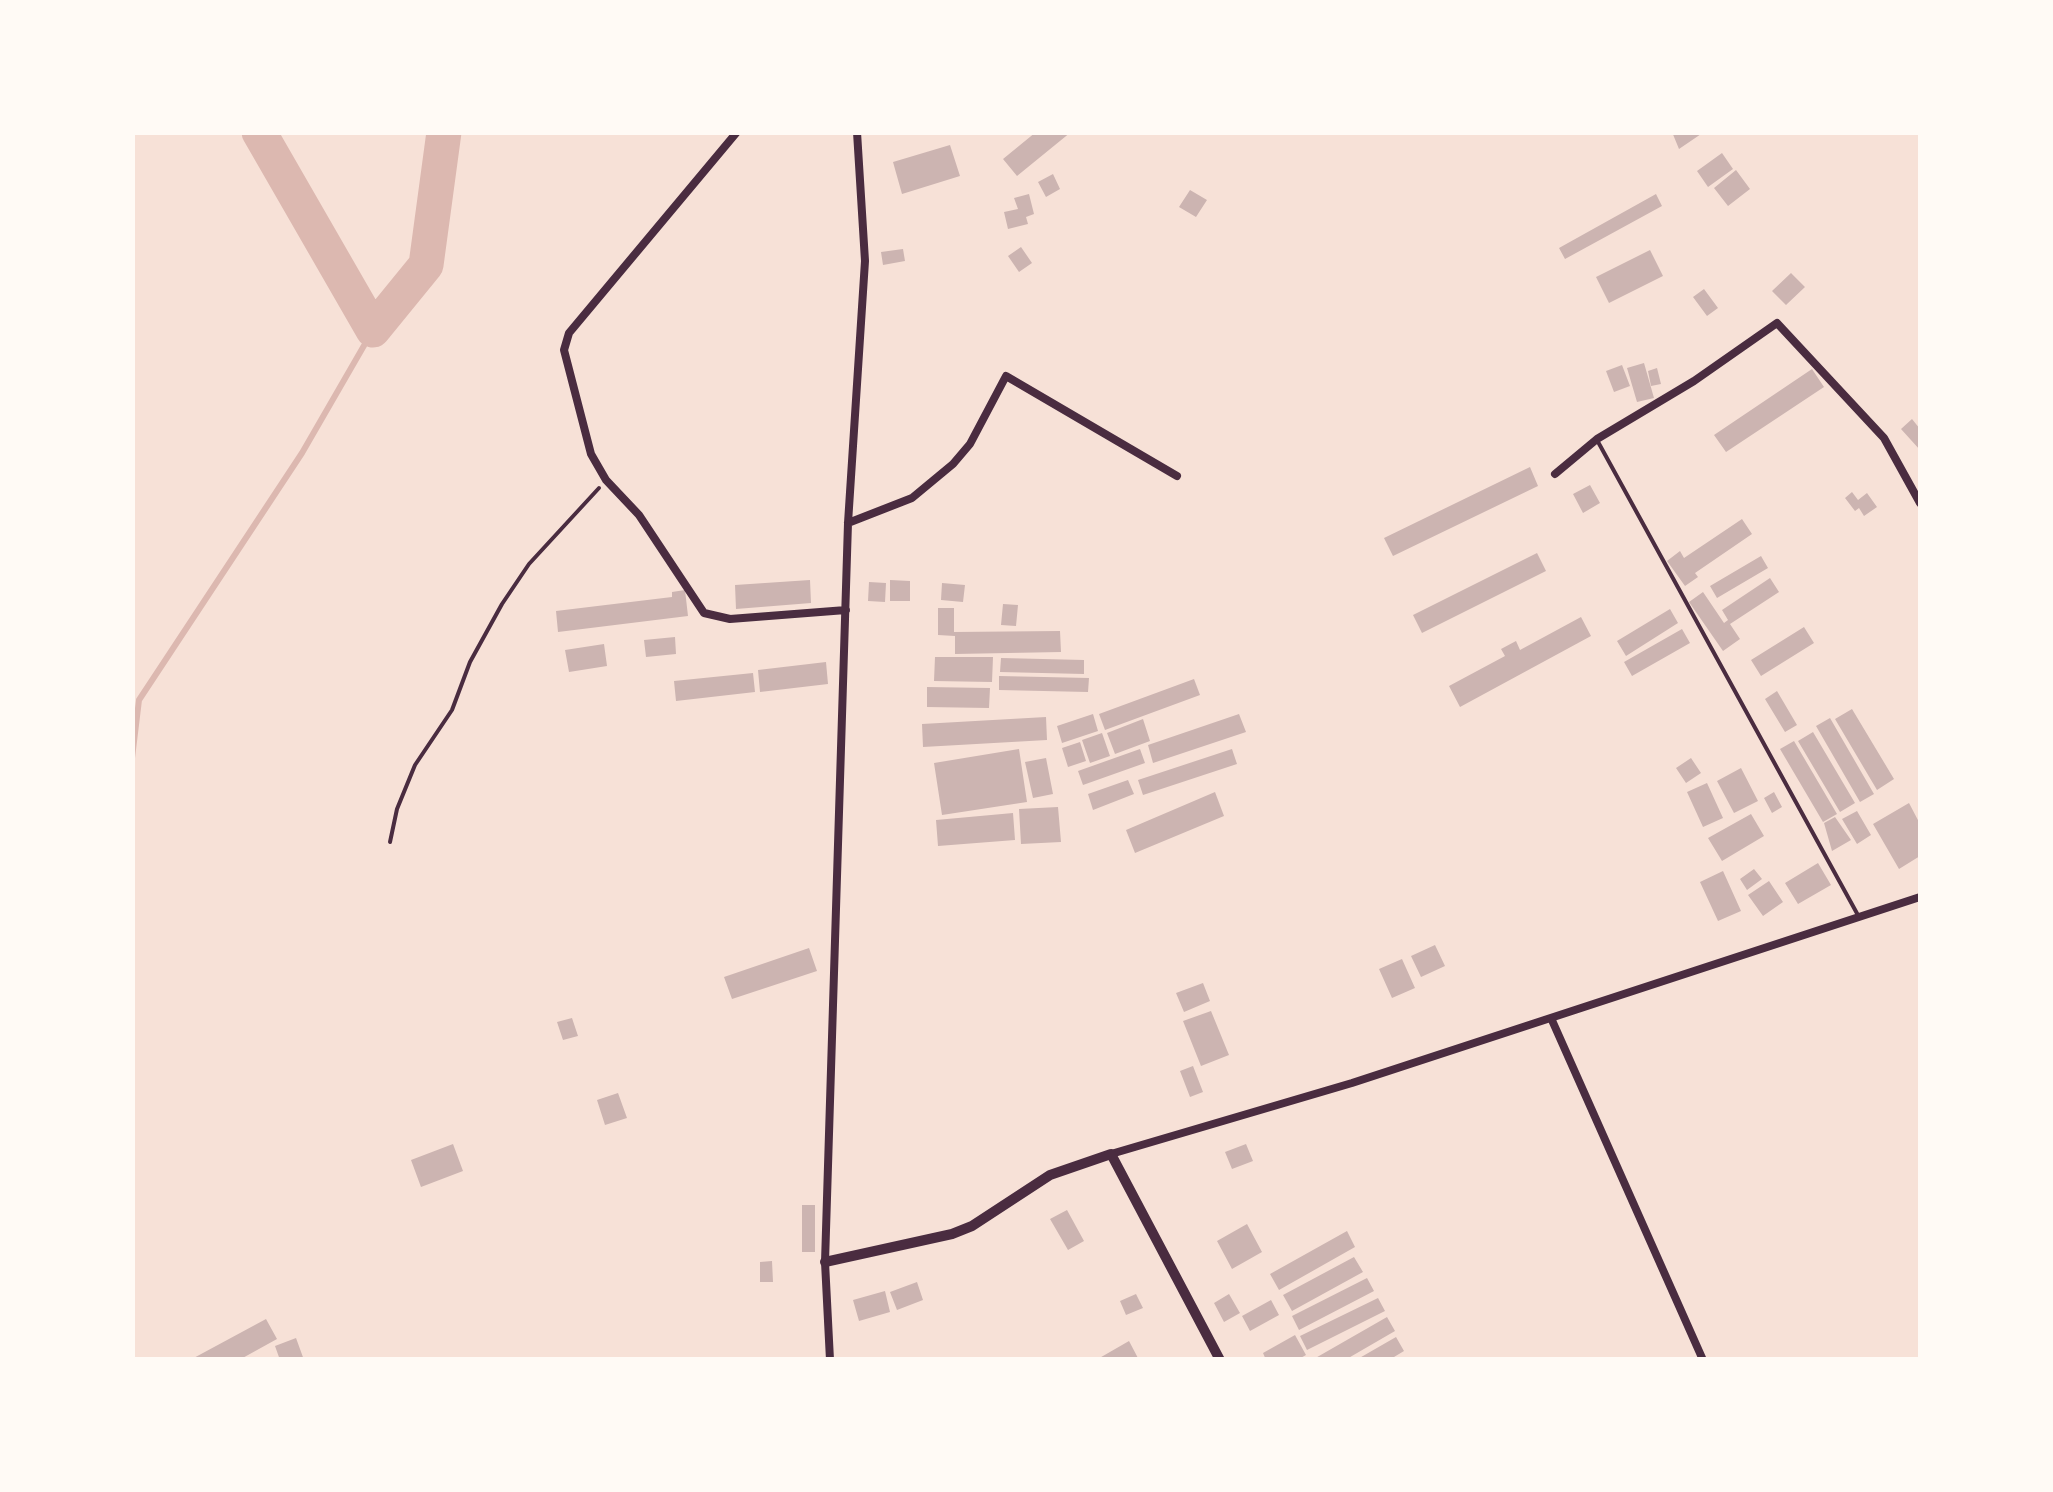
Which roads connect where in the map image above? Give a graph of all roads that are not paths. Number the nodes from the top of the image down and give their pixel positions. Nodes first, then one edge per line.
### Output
1 (738, 132) edge
2 (858, 132) edge
3 (1597, 440) junction
4 (1554, 474) dead end
5 (1177, 476) dead end
6 (1920, 503) edge
7 (848, 522) junction
8 (846, 610) junction
9 (1920, 896) edge
10 (1860, 918) junction
11 (1550, 1018) junction
12 (1110, 1154) junction
13 (825, 1262) junction
14 (830, 1360) edge
15 (1220, 1360) edge
16 (1703, 1360) edge

1 - 8 street
2 - 7 street
3 - 4 street
3 - 6 street
3 - 10 lane
5 - 7 street
7 - 8 street
8 - 13 street
9 - 10 street
10 - 11 street
11 - 12 street
11 - 16 street
12 - 13 street
12 - 15 street
13 - 14 street

